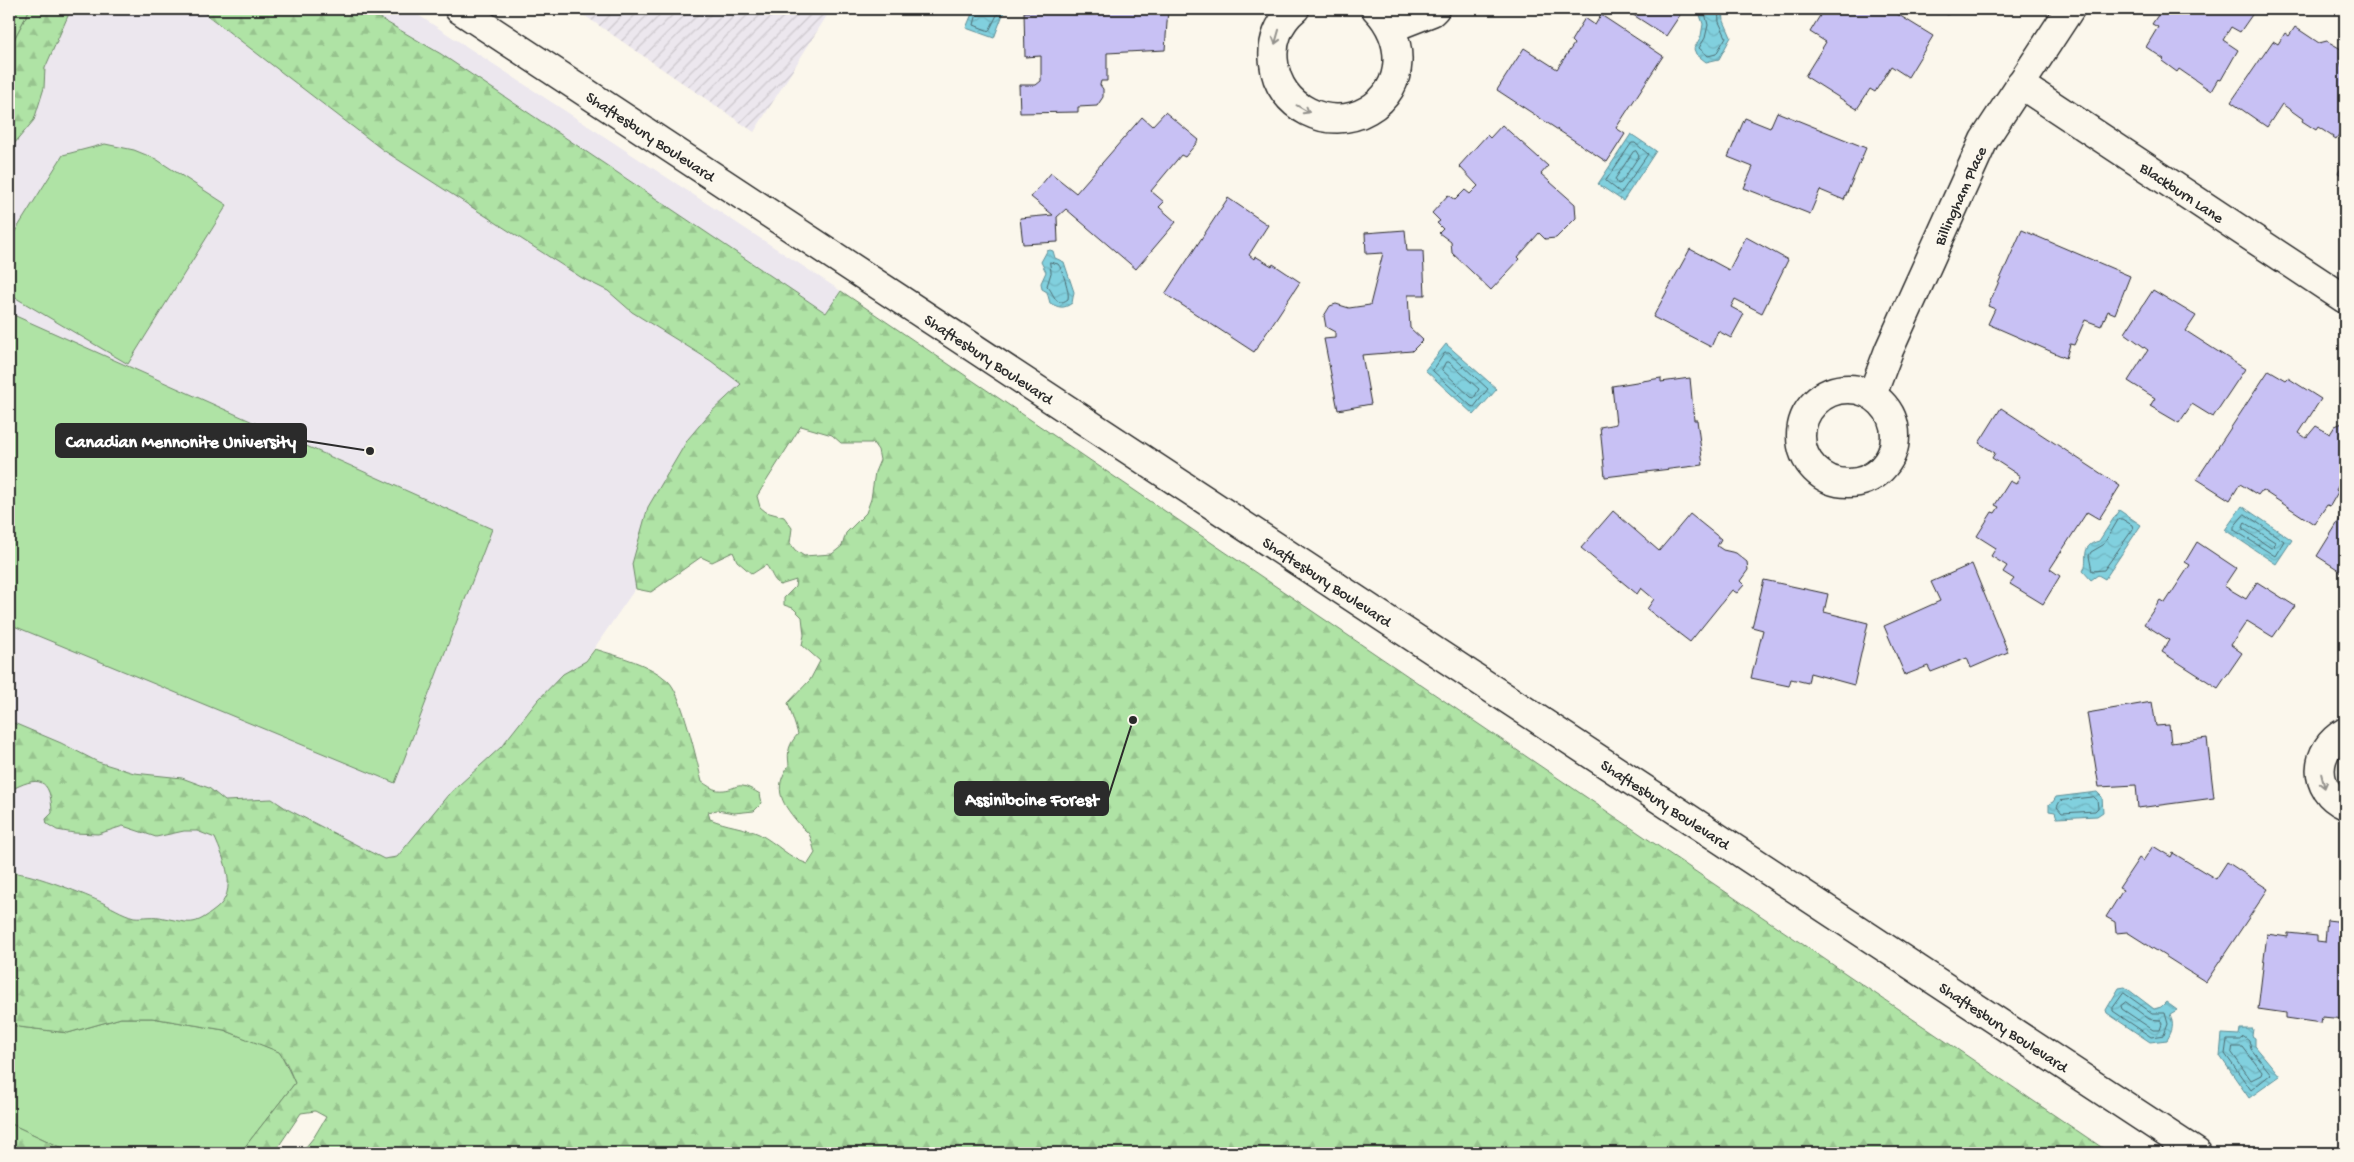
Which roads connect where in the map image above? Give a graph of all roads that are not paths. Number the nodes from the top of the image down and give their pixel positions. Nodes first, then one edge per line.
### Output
1 (459, 9) edge
2 (1295, 9) edge
3 (1435, 9) edge
4 (2070, 9) edge
5 (1384, 18) edge
6 (2020, 84) junction
7 (2345, 299) edge
8 (1872, 395) dead end
9 (2345, 732) edge
10 (2345, 805) edge
11 (2196, 1153) edge

1 - 11 street, Shaftesbury Boulevard
2 -> 5 street
3 - 5 street
4 - 6 street, Billingham Place
6 - 7 street, Blackburn Lane
6 - 8 street, Billingham Place
9 -> 10 street

